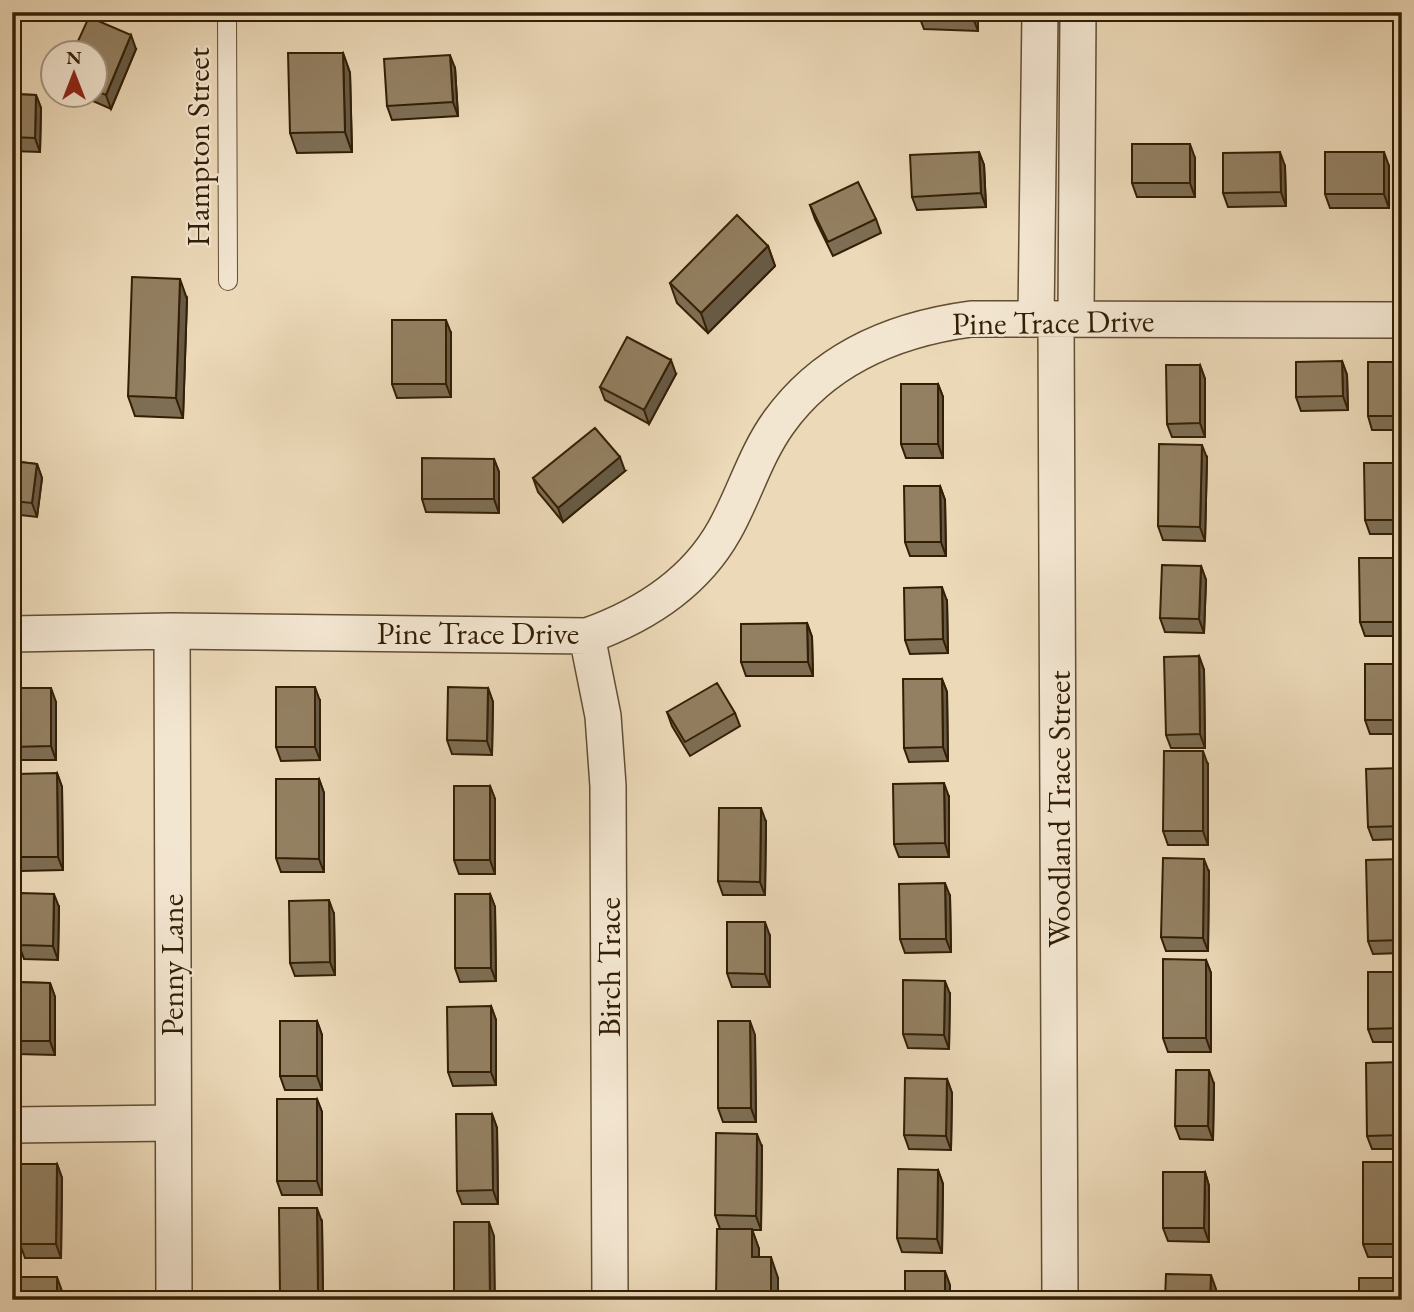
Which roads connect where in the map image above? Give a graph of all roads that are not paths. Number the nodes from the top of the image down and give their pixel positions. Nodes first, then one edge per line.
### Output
1 (227, 12) edge
2 (1040, 12) edge
3 (1078, 12) edge
4 (229, 281) dead end
5 (1056, 319) junction
6 (1402, 320) edge
7 (172, 631) junction
8 (12, 634) edge
9 (587, 636) junction
10 (173, 1123) junction
11 (12, 1125) edge
12 (174, 1300) edge
13 (610, 1300) edge
14 (1060, 1300) edge

1 - 4 lane, Hampton Street
2 - 5 street, Woodland Trace Street
3 - 5 street, Woodland Trace Street
5 - 6 street, Pine Trace Drive
5 - 9 street, Pine Trace Drive
5 - 14 street, Woodland Trace Street
7 - 8 street, Pine Trace Drive
7 - 9 street, Pine Trace Drive
7 - 10 street, Penny Lane
9 - 13 street, Birch Trace
10 - 11 street
10 - 12 street, Penny Lane

